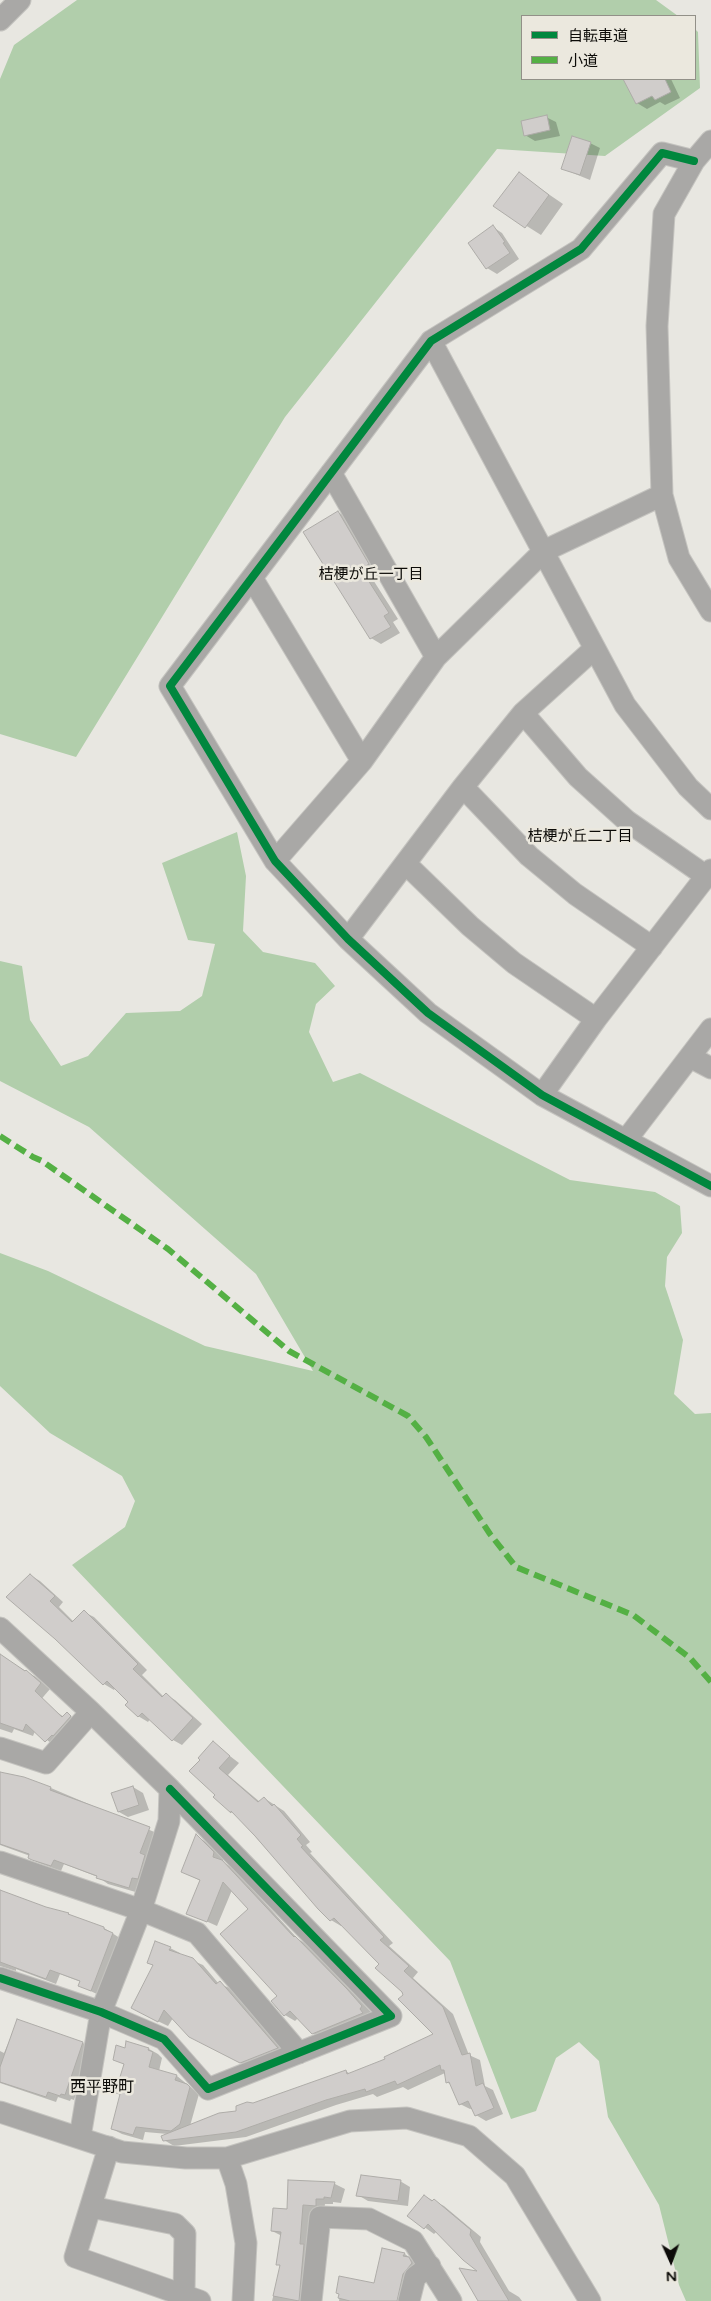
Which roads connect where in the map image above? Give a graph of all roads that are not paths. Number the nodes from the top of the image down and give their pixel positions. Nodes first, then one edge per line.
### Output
1 (20, 0) edge
2 (0, 20) edge
3 (711, 141) edge
4 (694, 161) junction
5 (431, 341) junction
6 (332, 473) junction
7 (662, 495) junction
8 (544, 551) junction
9 (252, 578) junction
10 (711, 611) edge
11 (594, 650) junction
12 (436, 656) junction
13 (523, 713) junction
14 (362, 761) junction
15 (463, 787) junction
16 (711, 809) edge
17 (275, 861) junction
18 (406, 864) junction
19 (708, 873) edge
20 (348, 939) junction
21 (652, 947) junction
22 (596, 1018) junction
23 (711, 1029) edge
24 (690, 1057) junction
25 (711, 1068) edge
26 (542, 1095) junction
27 (626, 1140) junction
28 (711, 1186) edge
29 (0, 1628) edge
30 (91, 1712) junction
31 (0, 1748) edge
32 (170, 1789) junction
33 (0, 1862) edge
34 (141, 1910) junction
35 (0, 1978) edge
36 (101, 2012) junction
37 (299, 2053) junction
38 (0, 2112) edge
39 (80, 2138) junction
40 (109, 2147) junction
41 (227, 2158) junction
42 (91, 2207) junction
43 (430, 2266) junction
44 (192, 2298) edge
45 (243, 2301) edge
46 (311, 2301) edge
47 (409, 2301) edge
48 (451, 2301) edge
49 (590, 2301) edge

1 - 2 street
3 - 4 street
4 - 5 street
4 - 7 street
5 - 6 street
5 - 8 street
6 - 9 street
6 - 12 street
7 - 8 street
7 - 10 street
8 - 11 street
8 - 12 street
9 - 14 street
9 - 17 street
11 - 13 street
11 - 16 street
12 - 14 street
13 - 15 street
13 - 19 street
14 - 17 street
15 - 18 street
15 - 21 street
17 - 20 street
18 - 20 street
18 - 22 street
19 - 21 street
20 - 26 street
21 - 22 street
22 - 26 street
23 - 24 street
24 - 25 street
24 - 27 street
26 - 27 street
27 - 28 street
29 - 30 street
30 - 31 street
30 - 32 street
32 - 34 street
32 - 37 street
33 - 34 street
34 - 36 street
34 - 37 street
35 - 36 street
36 - 37 street
36 - 39 street
38 - 39 street
39 - 40 street
40 - 41 street
40 - 42 street
41 - 45 street
41 - 49 street
42 - 44 street
42 - 44 street
43 - 46 street
43 - 47 street
43 - 48 street

